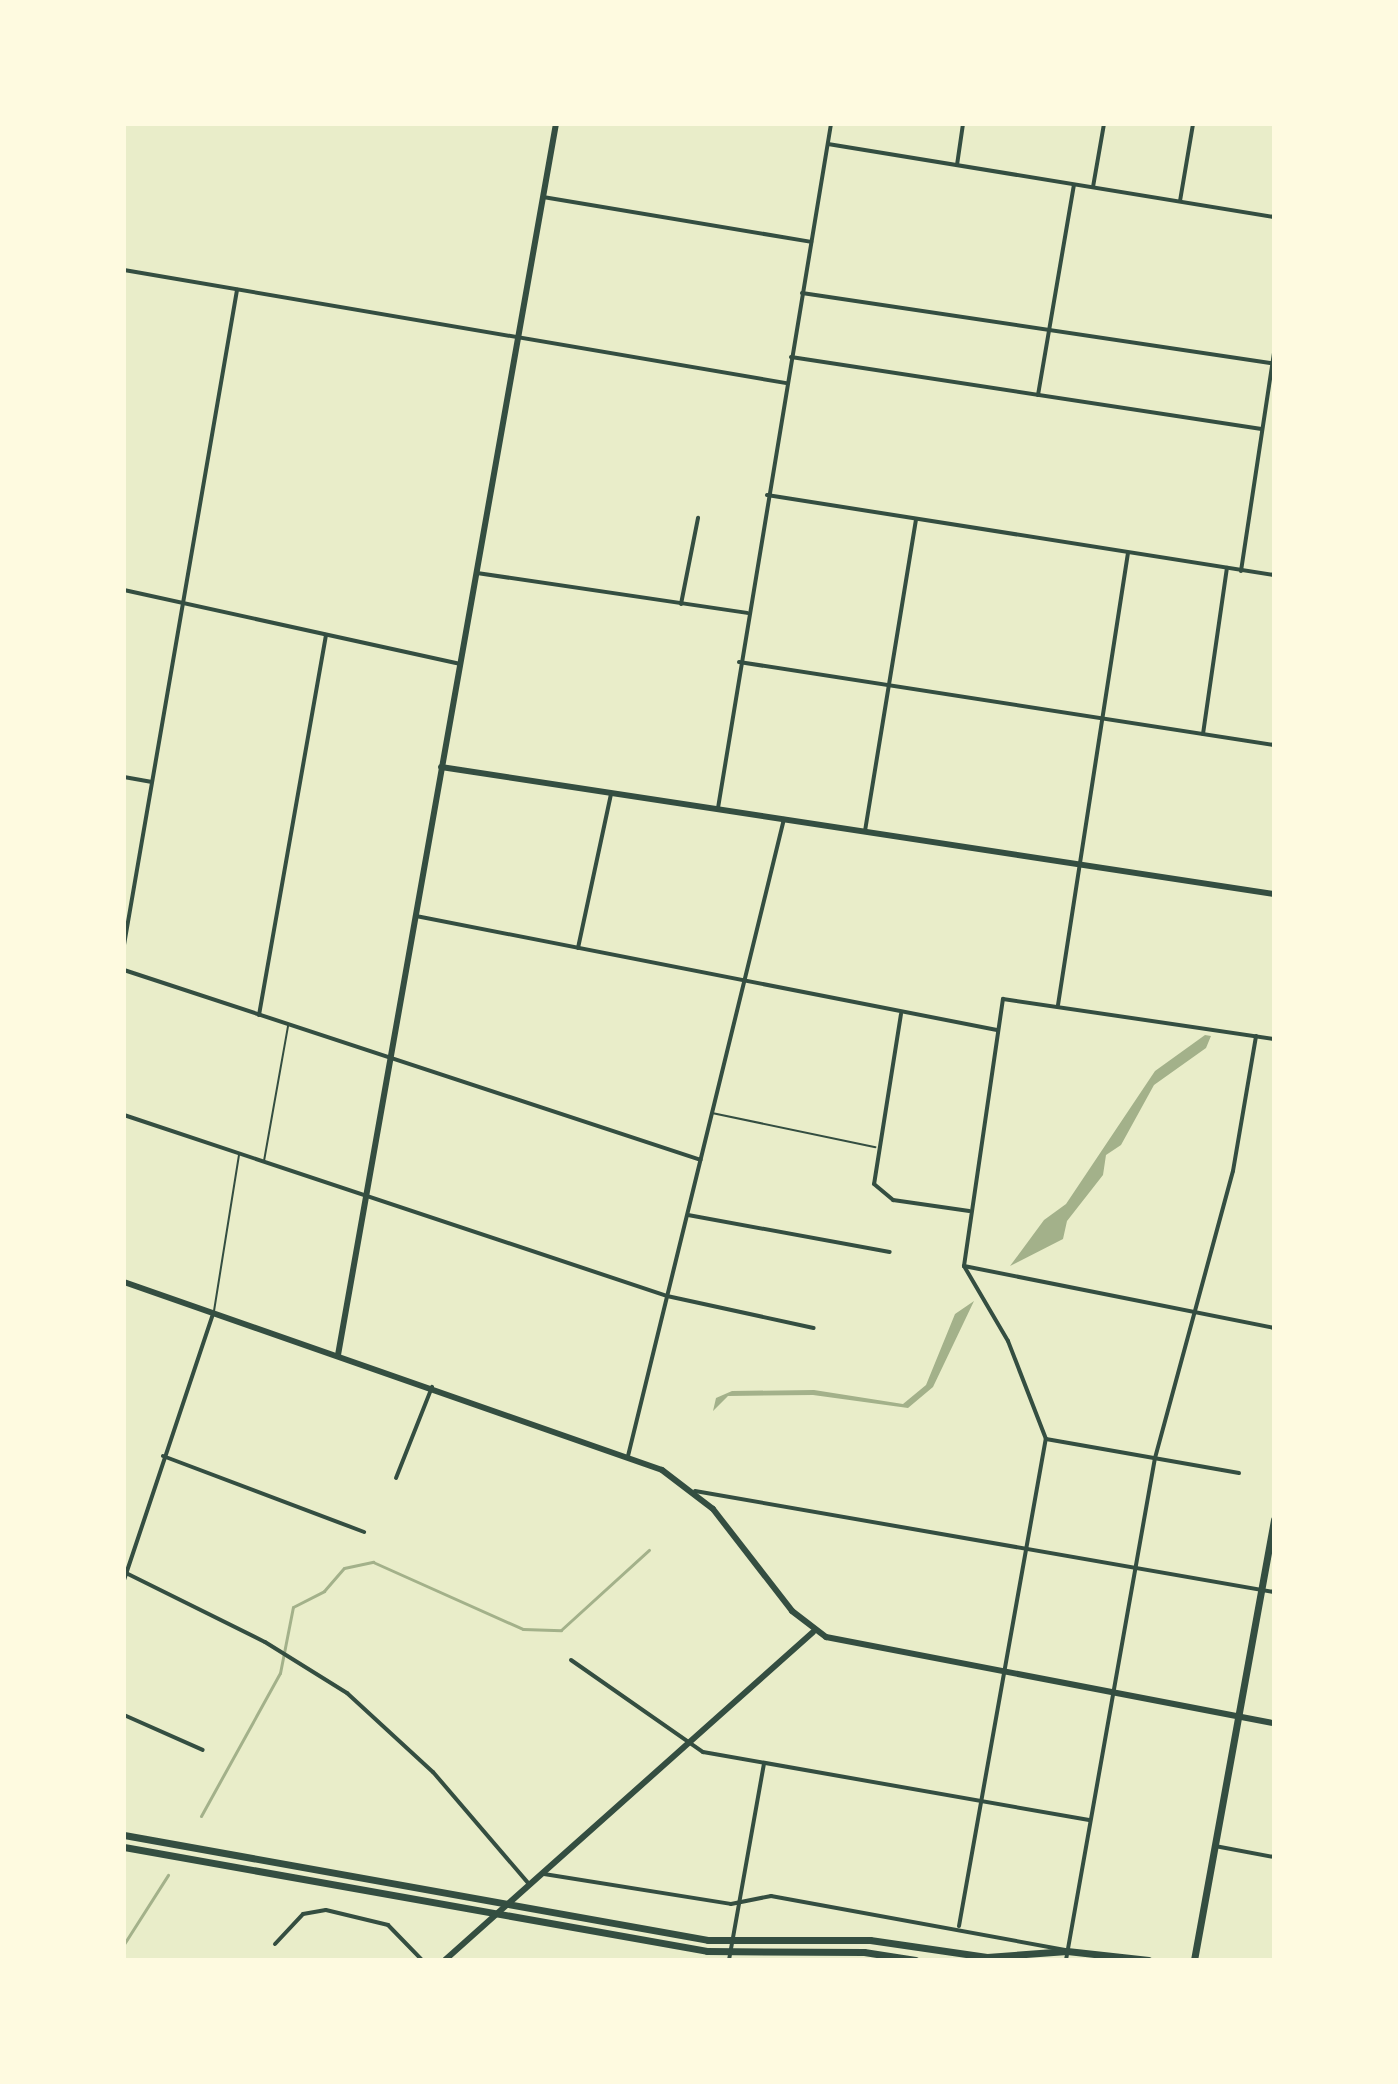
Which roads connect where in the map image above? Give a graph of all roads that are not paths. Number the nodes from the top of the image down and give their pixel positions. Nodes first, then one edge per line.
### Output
1 (556, 124) edge
2 (831, 124) edge
3 (963, 124) edge
4 (1104, 124) edge
5 (1193, 124) edge
6 (828, 144) junction
7 (957, 165) junction
8 (1074, 184) junction
9 (1093, 187) junction
10 (543, 197) junction
11 (1180, 201) junction
12 (1274, 217) edge
13 (811, 242) junction
14 (124, 270) edge
15 (238, 289) junction
16 (802, 293) junction
17 (1048, 329) junction
18 (517, 337) junction
19 (1274, 352) edge
20 (791, 357) junction
21 (1272, 363) edge
22 (786, 383) junction
23 (1038, 395) junction
24 (1262, 429) junction
25 (767, 495) junction
26 (698, 518) dead end
27 (916, 519) junction
28 (1128, 553) junction
29 (1227, 568) junction
30 (1241, 571) junction
31 (477, 573) junction
32 (1274, 575) edge
33 (124, 590) edge
34 (181, 602) junction
35 (681, 604) junction
36 (747, 613) junction
37 (326, 635) junction
38 (739, 662) junction
39 (457, 663) junction
40 (889, 685) junction
41 (1102, 718) junction
42 (1203, 734) junction
43 (1274, 745) edge
44 (441, 767) junction
45 (124, 777) edge
46 (151, 782) junction
47 (611, 793) junction
48 (718, 808) junction
49 (784, 819) junction
50 (865, 831) junction
51 (1079, 868) junction
52 (1274, 894) edge
53 (416, 916) junction
54 (124, 945) edge
55 (578, 948) junction
56 (124, 970) edge
57 (745, 981) junction
58 (1058, 1005) junction
59 (901, 1014) junction
60 (259, 1015) junction
61 (289, 1025) junction
62 (997, 1030) junction
63 (1256, 1036) junction
64 (1274, 1039) edge
65 (391, 1057) junction
66 (712, 1113) junction
67 (124, 1115) edge
68 (875, 1147) junction
69 (239, 1154) junction
70 (701, 1160) junction
71 (264, 1162) junction
72 (367, 1196) junction
73 (969, 1211) junction
74 (688, 1215) junction
75 (890, 1252) dead end
76 (964, 1266) junction
77 (124, 1282) edge
78 (667, 1296) junction
79 (213, 1312) junction
80 (1194, 1315) junction
81 (814, 1328) dead end
82 (1274, 1328) edge
83 (338, 1355) junction
84 (433, 1387) junction
85 (1046, 1439) junction
86 (163, 1456) junction
87 (628, 1456) junction
88 (1155, 1458) junction
89 (1239, 1473) dead end
90 (396, 1478) dead end
91 (695, 1491) junction
92 (1274, 1519) edge
93 (364, 1532) dead end
94 (1021, 1547) junction
95 (1137, 1567) junction
96 (126, 1573) junction
97 (124, 1580) edge
98 (1261, 1589) junction
99 (1274, 1592) edge
100 (813, 1632) junction
101 (571, 1660) dead end
102 (1004, 1672) junction
103 (1114, 1691) junction
104 (124, 1715) edge
105 (1239, 1715) junction
106 (1274, 1723) edge
107 (688, 1743) junction
108 (203, 1750) dead end
109 (764, 1763) junction
110 (981, 1800) junction
111 (1089, 1820) junction
112 (124, 1835) edge
113 (1215, 1846) junction
114 (124, 1847) edge
115 (1274, 1857) edge
116 (544, 1874) junction
117 (530, 1885) junction
118 (742, 1899) junction
119 (959, 1926) junction
120 (275, 1944) dead end
121 (1067, 1951) junction
122 (422, 1960) edge
123 (447, 1960) edge
124 (729, 1960) edge
125 (915, 1960) edge
126 (1066, 1960) edge
127 (1149, 1960) edge
128 (1194, 1960) edge

1 - 10 street
2 - 6 street
3 - 7 street
4 - 9 street
5 - 11 street
6 - 7 street
6 - 13 street
7 - 8 street
8 - 9 street
8 - 17 street
9 - 11 street
10 - 13 street
10 - 18 street
11 - 12 street
13 - 16 street
14 - 15 street
15 - 18 street
15 - 34 street
16 - 17 street
16 - 20 street
17 - 21 street
17 - 23 street
18 - 22 street
18 - 31 street
19 - 21 street
20 - 22 street
20 - 23 street
21 - 24 street
22 - 25 street
23 - 24 street
24 - 30 street
25 - 27 street
25 - 36 street
26 - 35 street
27 - 28 street
27 - 40 street
28 - 29 street
28 - 41 street
29 - 30 street
29 - 42 street
30 - 32 street
31 - 35 street
31 - 39 street
33 - 34 street
34 - 37 street
34 - 46 street
35 - 36 street
36 - 38 street
37 - 39 street
37 - 60 street
38 - 40 street
38 - 48 street
39 - 44 street
40 - 41 street
40 - 50 street
41 - 42 street
41 - 51 street
42 - 43 street
44 - 47 street
44 - 53 street
45 - 46 street
46 - 54 street
47 - 48 street
47 - 55 street
48 - 49 street
49 - 50 street
49 - 57 street
50 - 51 street
51 - 52 street
51 - 58 street
53 - 55 street
53 - 65 street
55 - 57 street
56 - 60 street
57 - 59 street
57 - 66 street
58 - 62 street
58 - 63 street
59 - 62 street
59 - 68 street
60 - 61 street
61 - 65 street
61 - 71 lane
62 - 73 street
63 - 64 street
63 - 80 street
65 - 70 street
65 - 72 street
66 - 68 lane
66 - 70 street
67 - 69 street
68 - 73 street
69 - 71 street
69 - 79 lane
70 - 74 street
71 - 72 street
72 - 78 street
72 - 83 street
73 - 76 street
74 - 75 street
74 - 78 street
76 - 80 street
76 - 85 street
77 - 79 street
78 - 81 street
78 - 87 street
79 - 83 street
79 - 86 street
80 - 82 street
80 - 88 street
83 - 84 street
84 - 87 street
84 - 90 street
85 - 88 street
85 - 94 street
86 - 93 street
86 - 96 street
87 - 91 street
88 - 89 street
88 - 95 street
91 - 94 street
91 - 100 street
92 - 98 main road
94 - 95 street
94 - 102 street
95 - 98 street
95 - 103 street
96 - 97 street
96 - 117 street
98 - 99 street
98 - 105 main road
100 - 102 street
100 - 107 street
101 - 107 street
102 - 103 street
102 - 110 street
103 - 105 street
103 - 111 street
104 - 108 street
105 - 106 street
105 - 113 main road
107 - 109 street
107 - 116 street
109 - 110 street
109 - 118 street
110 - 111 street
110 - 119 street
111 - 121 street
112 - 121 main road
113 - 115 street
113 - 128 main road
114 - 125 main road
116 - 117 street
116 - 118 street
117 - 123 street
118 - 119 street
118 - 124 street
119 - 121 street
120 - 122 street
121 - 126 street
121 - 127 main road

